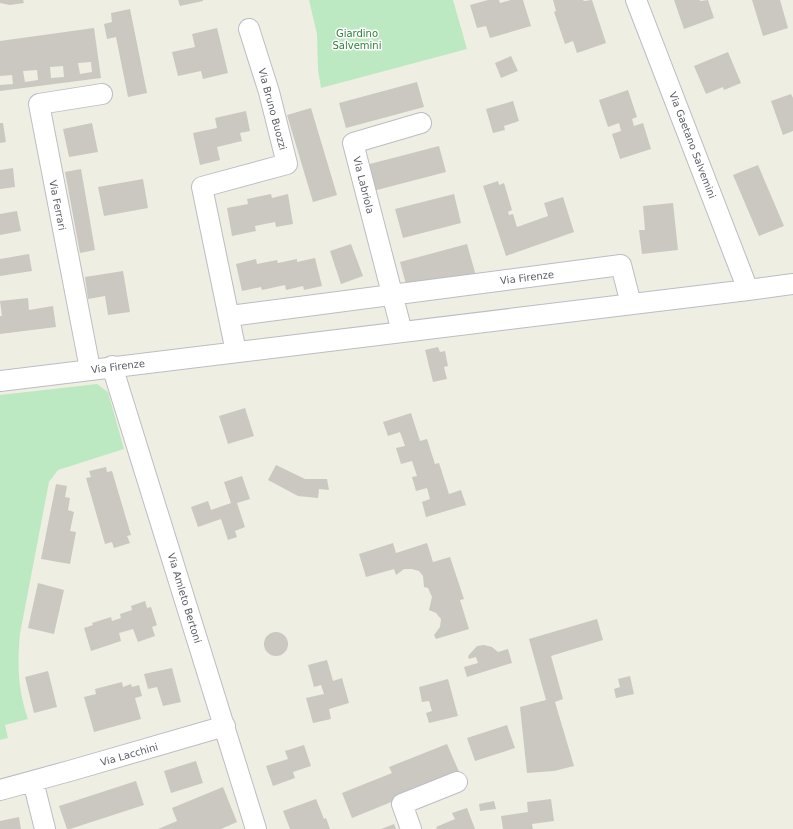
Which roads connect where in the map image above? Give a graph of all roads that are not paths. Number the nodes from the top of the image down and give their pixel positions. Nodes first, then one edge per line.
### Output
1 (636, 0) edge
2 (250, 29) dead end
3 (102, 94) dead end
4 (421, 123) dead end
5 (793, 284) edge
6 (748, 290) junction
7 (392, 295) junction
8 (631, 304) junction
9 (230, 316) junction
10 (402, 332) junction
11 (236, 352) junction
12 (112, 366) junction
13 (90, 369) junction
14 (0, 381) edge
15 (224, 726) junction
16 (33, 781) junction
17 (458, 782) dead end
18 (0, 790) edge
19 (45, 829) edge
20 (256, 829) edge
21 (410, 829) edge

1 - 6 street, Via Gaetano Salvemini
2 - 9 street, Via Bruno Buozzi
3 - 13 street, Via Ferrari
4 - 7 street, Via Labriola
5 - 6 street, Via Firenze
6 - 8 street, Via Firenze
7 - 8 street, Via Firenze
7 - 9 street, Via Firenze
7 - 10 street
8 - 10 street, Via Firenze
9 - 11 street
10 - 11 street, Via Firenze
11 - 12 street, Via Firenze
12 - 13 street, Via Firenze
12 - 15 street, Via Amleto Bertoni
13 - 14 street, Via Firenze
15 - 16 street, Via Lacchini
15 - 20 street, Via Amleto Bertoni
16 - 18 street, Via Lacchini
16 - 19 street
17 - 21 street

